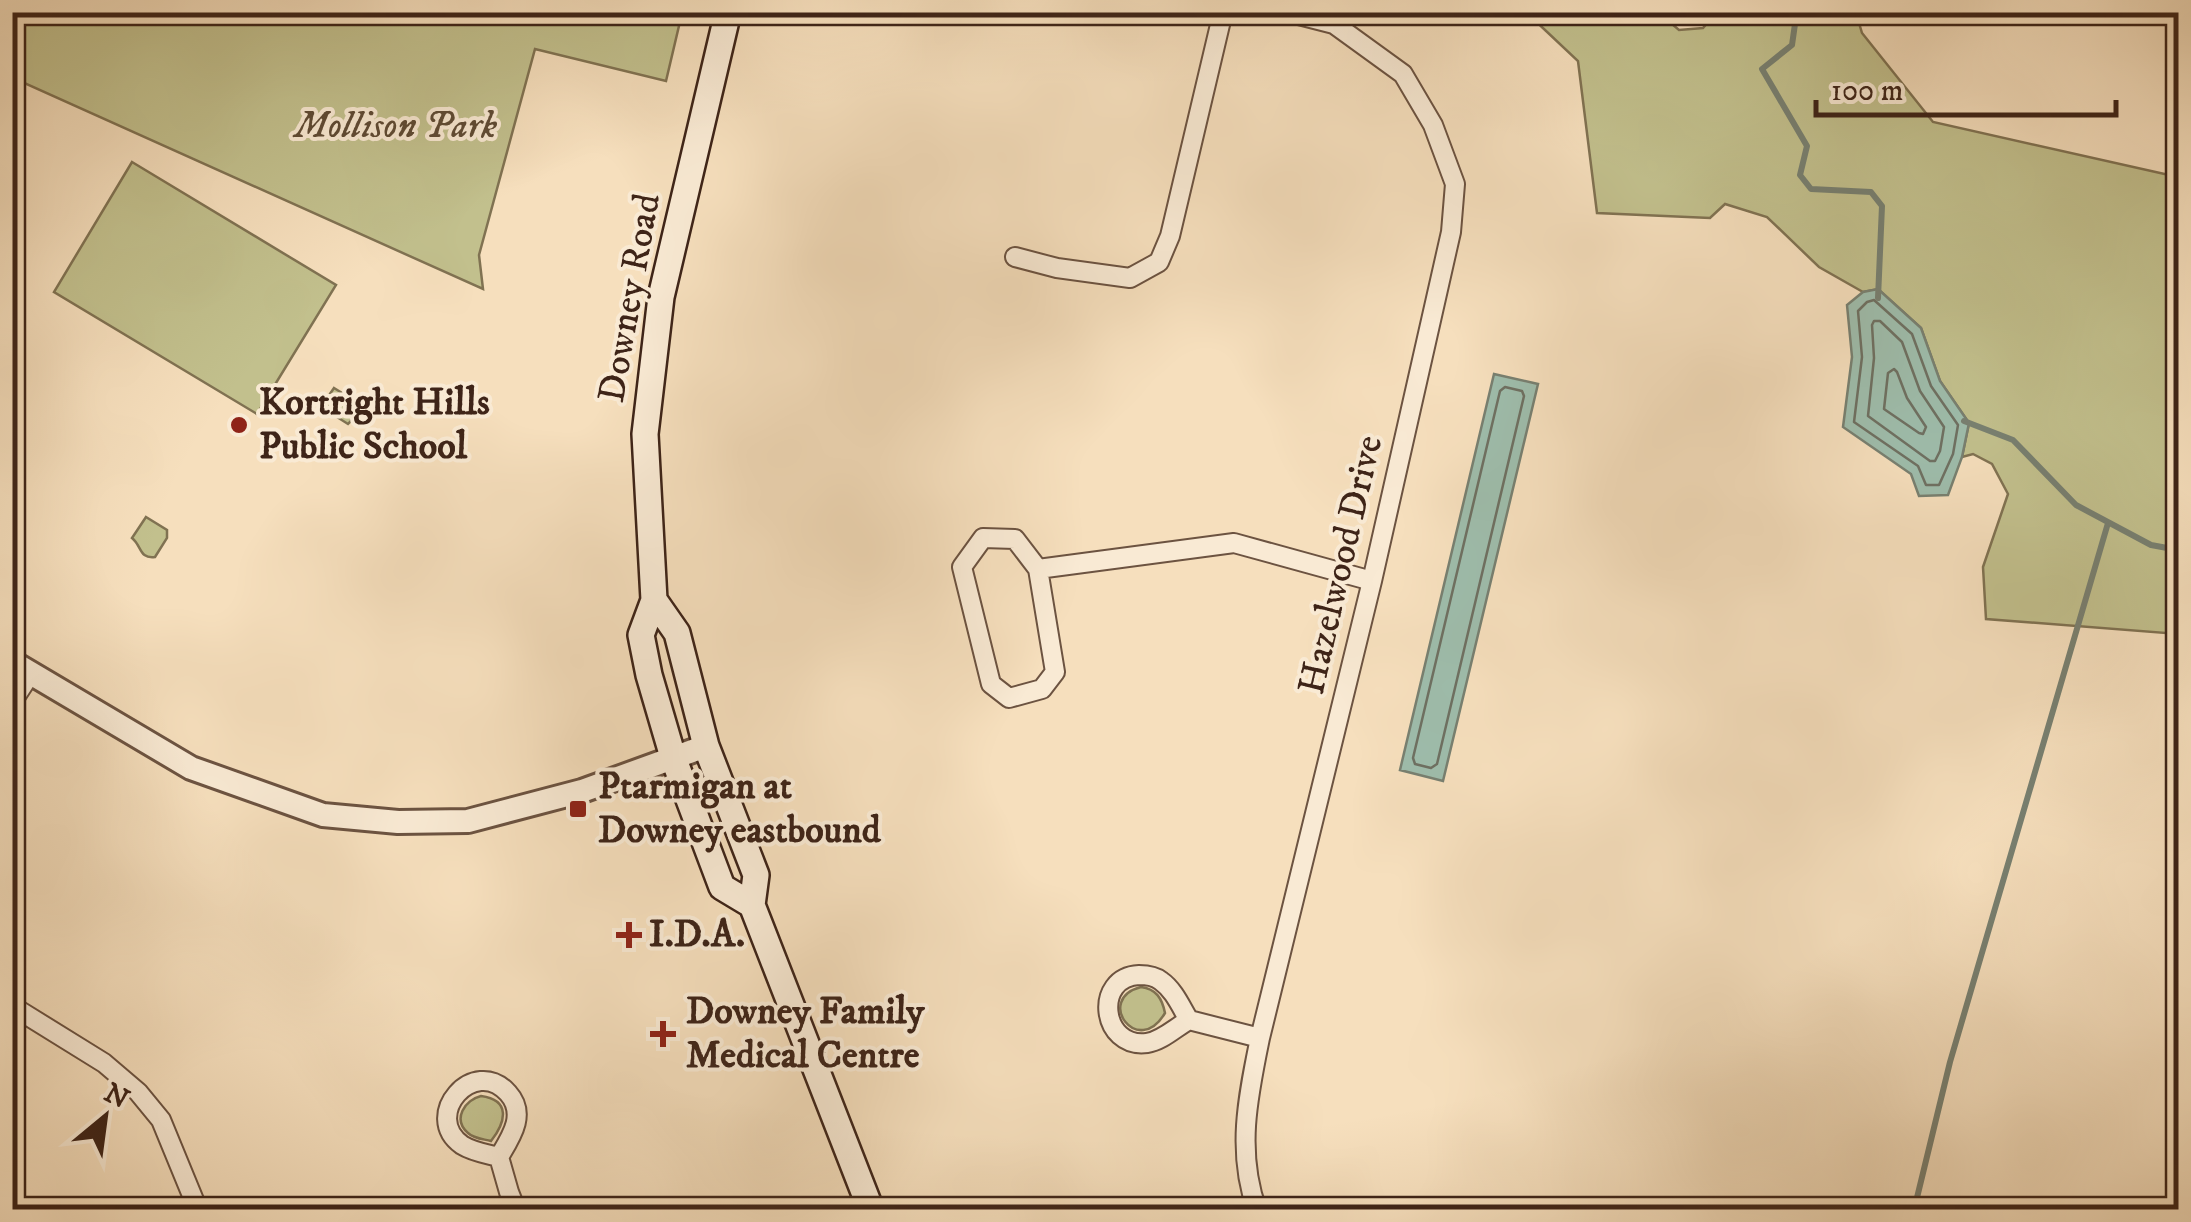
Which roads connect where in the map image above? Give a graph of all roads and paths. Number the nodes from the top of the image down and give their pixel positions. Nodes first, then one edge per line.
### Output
1 (728, 12) edge
2 (1223, 12) edge
3 (1288, 12) edge
4 (1014, 258) dead end
5 (1038, 568) junction
6 (1372, 581) junction
7 (654, 600) junction
8 (22, 668) edge
9 (12, 702) edge
10 (706, 746) junction
11 (673, 757) junction
12 (752, 906) junction
13 (12, 1006) edge
14 (1188, 1020) junction
15 (1260, 1038) junction
16 (499, 1156) junction
17 (198, 1210) edge
18 (516, 1210) edge
19 (871, 1210) edge
20 (1256, 1210) edge

1 - 7 main road, Downey Road
2 - 4 street
3 - 6 street, Hazelwood Drive
5 - 5 street
5 - 6 street
6 - 15 street, Hazelwood Drive
7 - 10 main road, Downey Road
7 - 11 main road, Downey Road
8 - 9 street
8 - 11 street
10 - 11 street
10 - 12 main road, Downey Road
11 - 12 main road, Downey Road
12 - 19 main road, Downey Road
13 - 17 street
14 - 14 street
14 - 15 street
15 - 20 street, Hazelwood Drive
16 - 16 street
16 - 18 street

